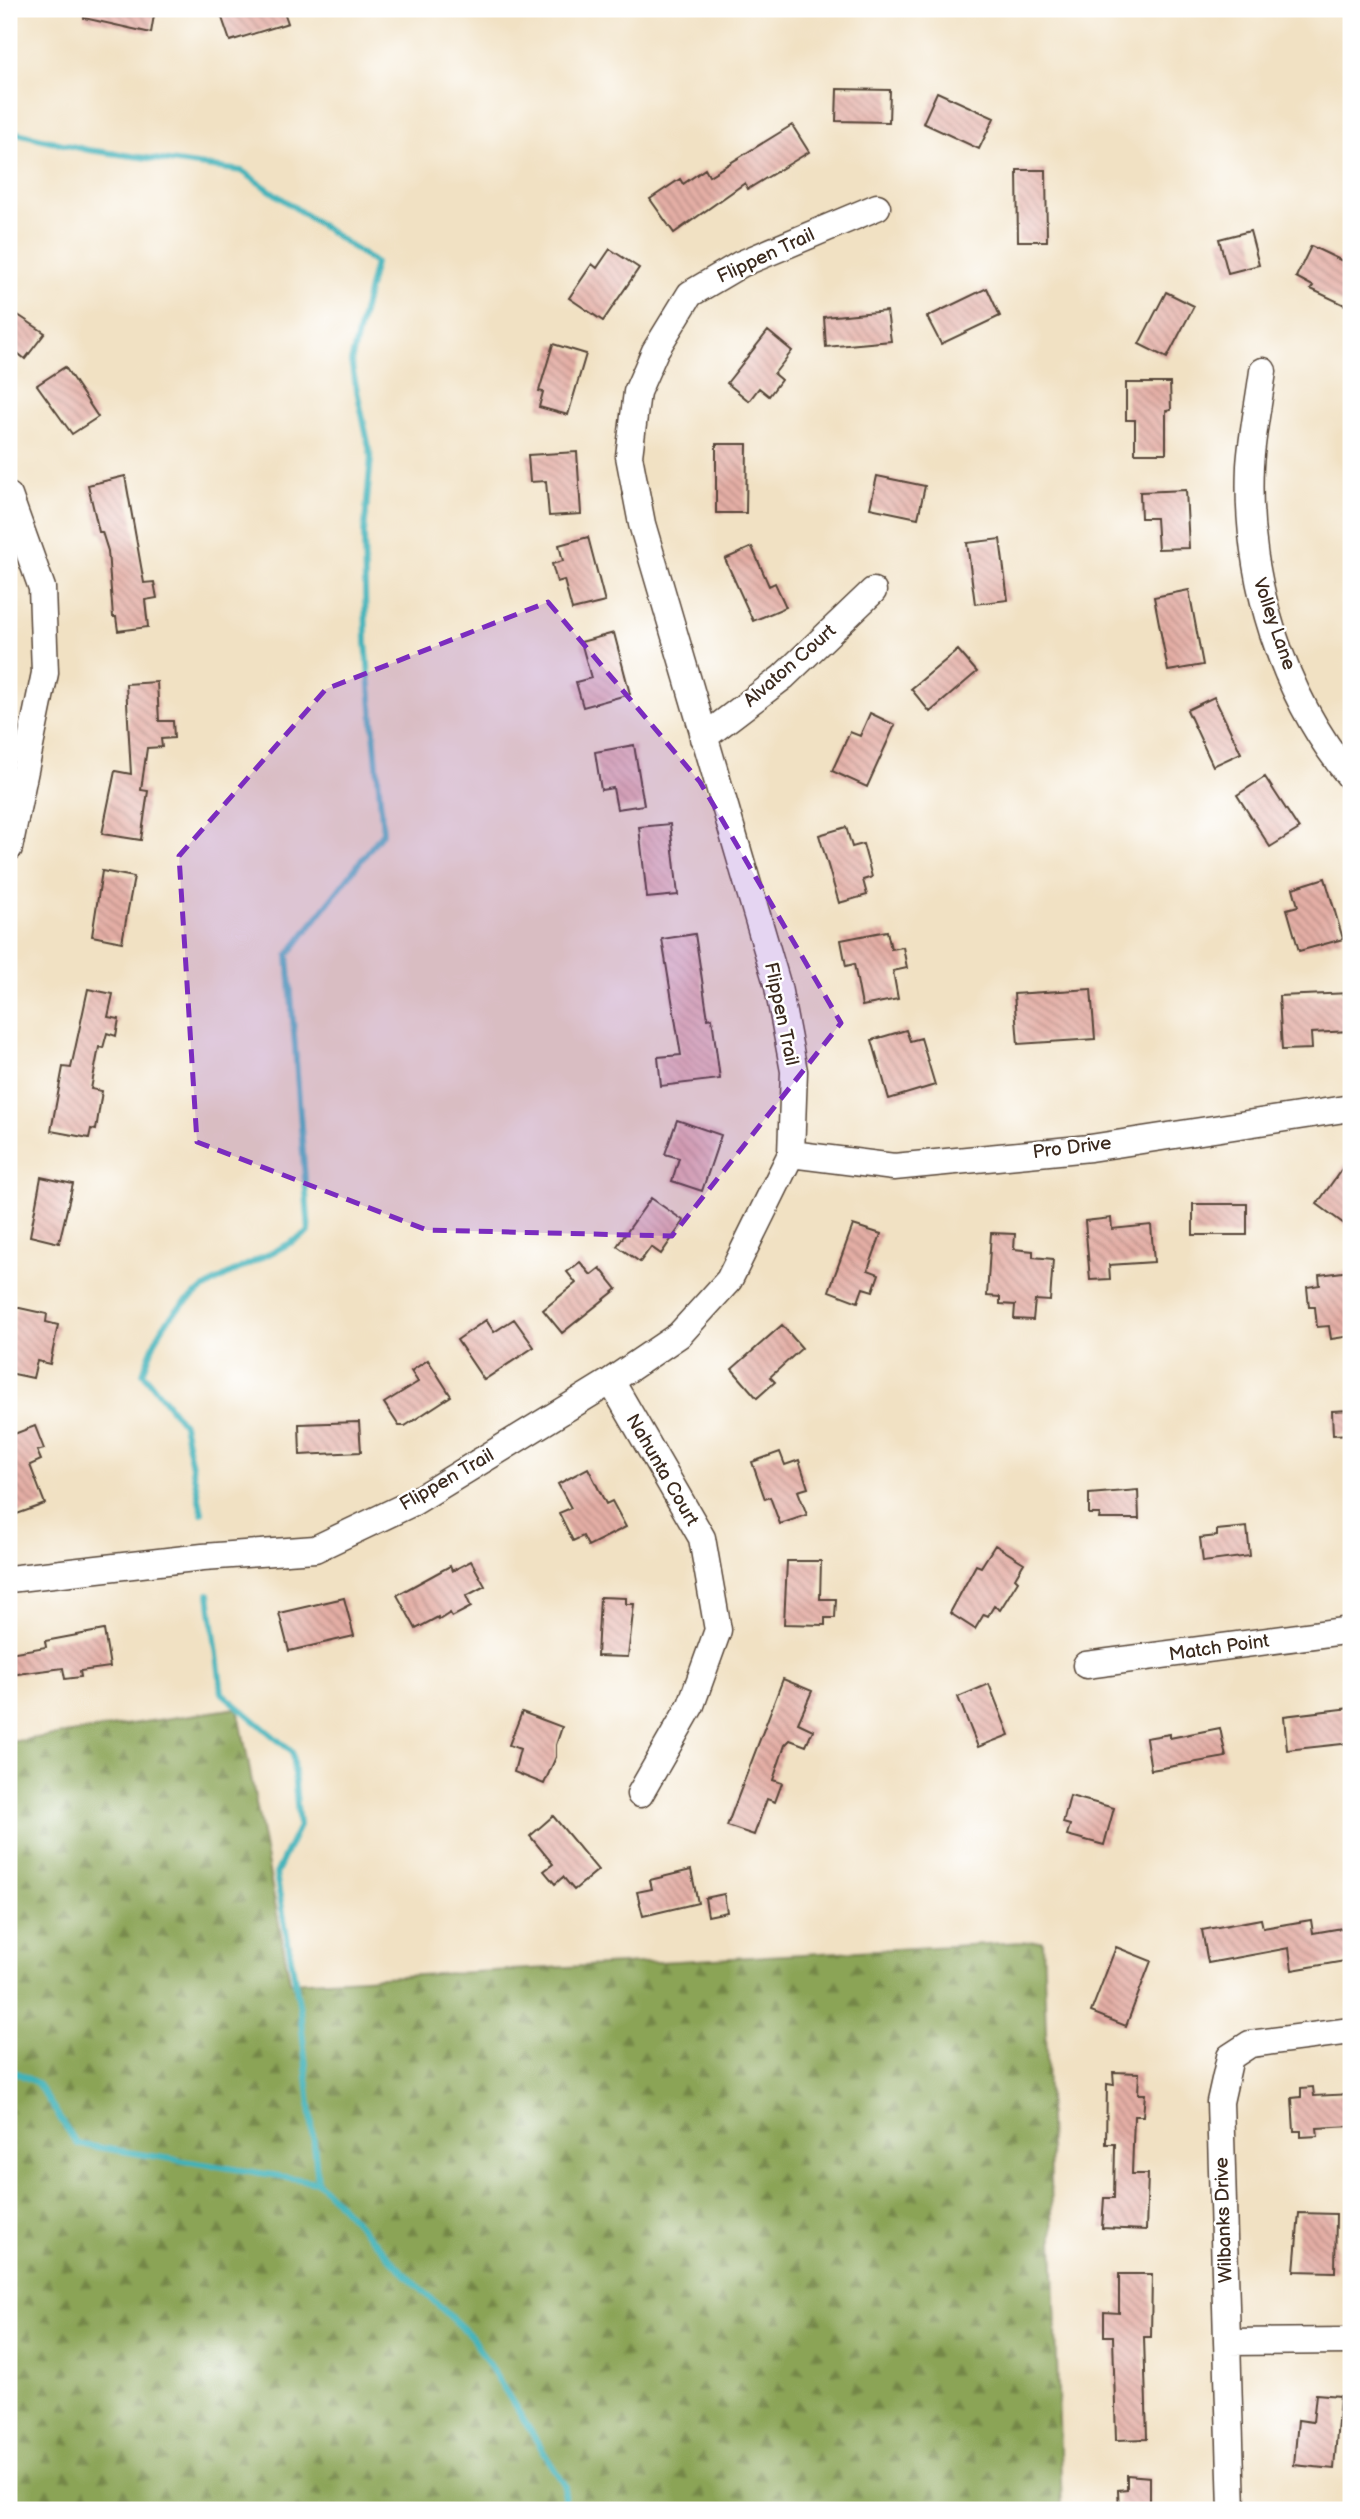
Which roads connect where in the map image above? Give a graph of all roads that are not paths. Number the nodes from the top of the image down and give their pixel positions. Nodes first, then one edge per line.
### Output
1 (877, 207) dead end
2 (1263, 370) dead end
3 (9, 495) edge
4 (873, 591) dead end
5 (703, 738) junction
6 (1351, 778) edge
7 (9, 840) edge
8 (1351, 1108) edge
9 (791, 1154) junction
10 (611, 1381) junction
11 (9, 1579) edge
12 (1351, 1630) edge
13 (1086, 1665) dead end
14 (640, 1794) dead end
15 (1351, 2031) edge
16 (1351, 2341) edge
17 (1228, 2342) junction
18 (1232, 2510) edge

1 - 5 street, Flippen Trail
2 - 6 street, Volley Lane
3 - 7 street
4 - 5 street, Alvaton Court
5 - 9 street, Flippen Trail
8 - 9 street, Pro Drive
9 - 10 street, Flippen Trail
10 - 11 street, Flippen Trail
10 - 14 street, Nahunta Court
12 - 13 street, Match Point
15 - 17 street, Wilbanks Drive
16 - 17 street
17 - 18 street, Wilbanks Drive

